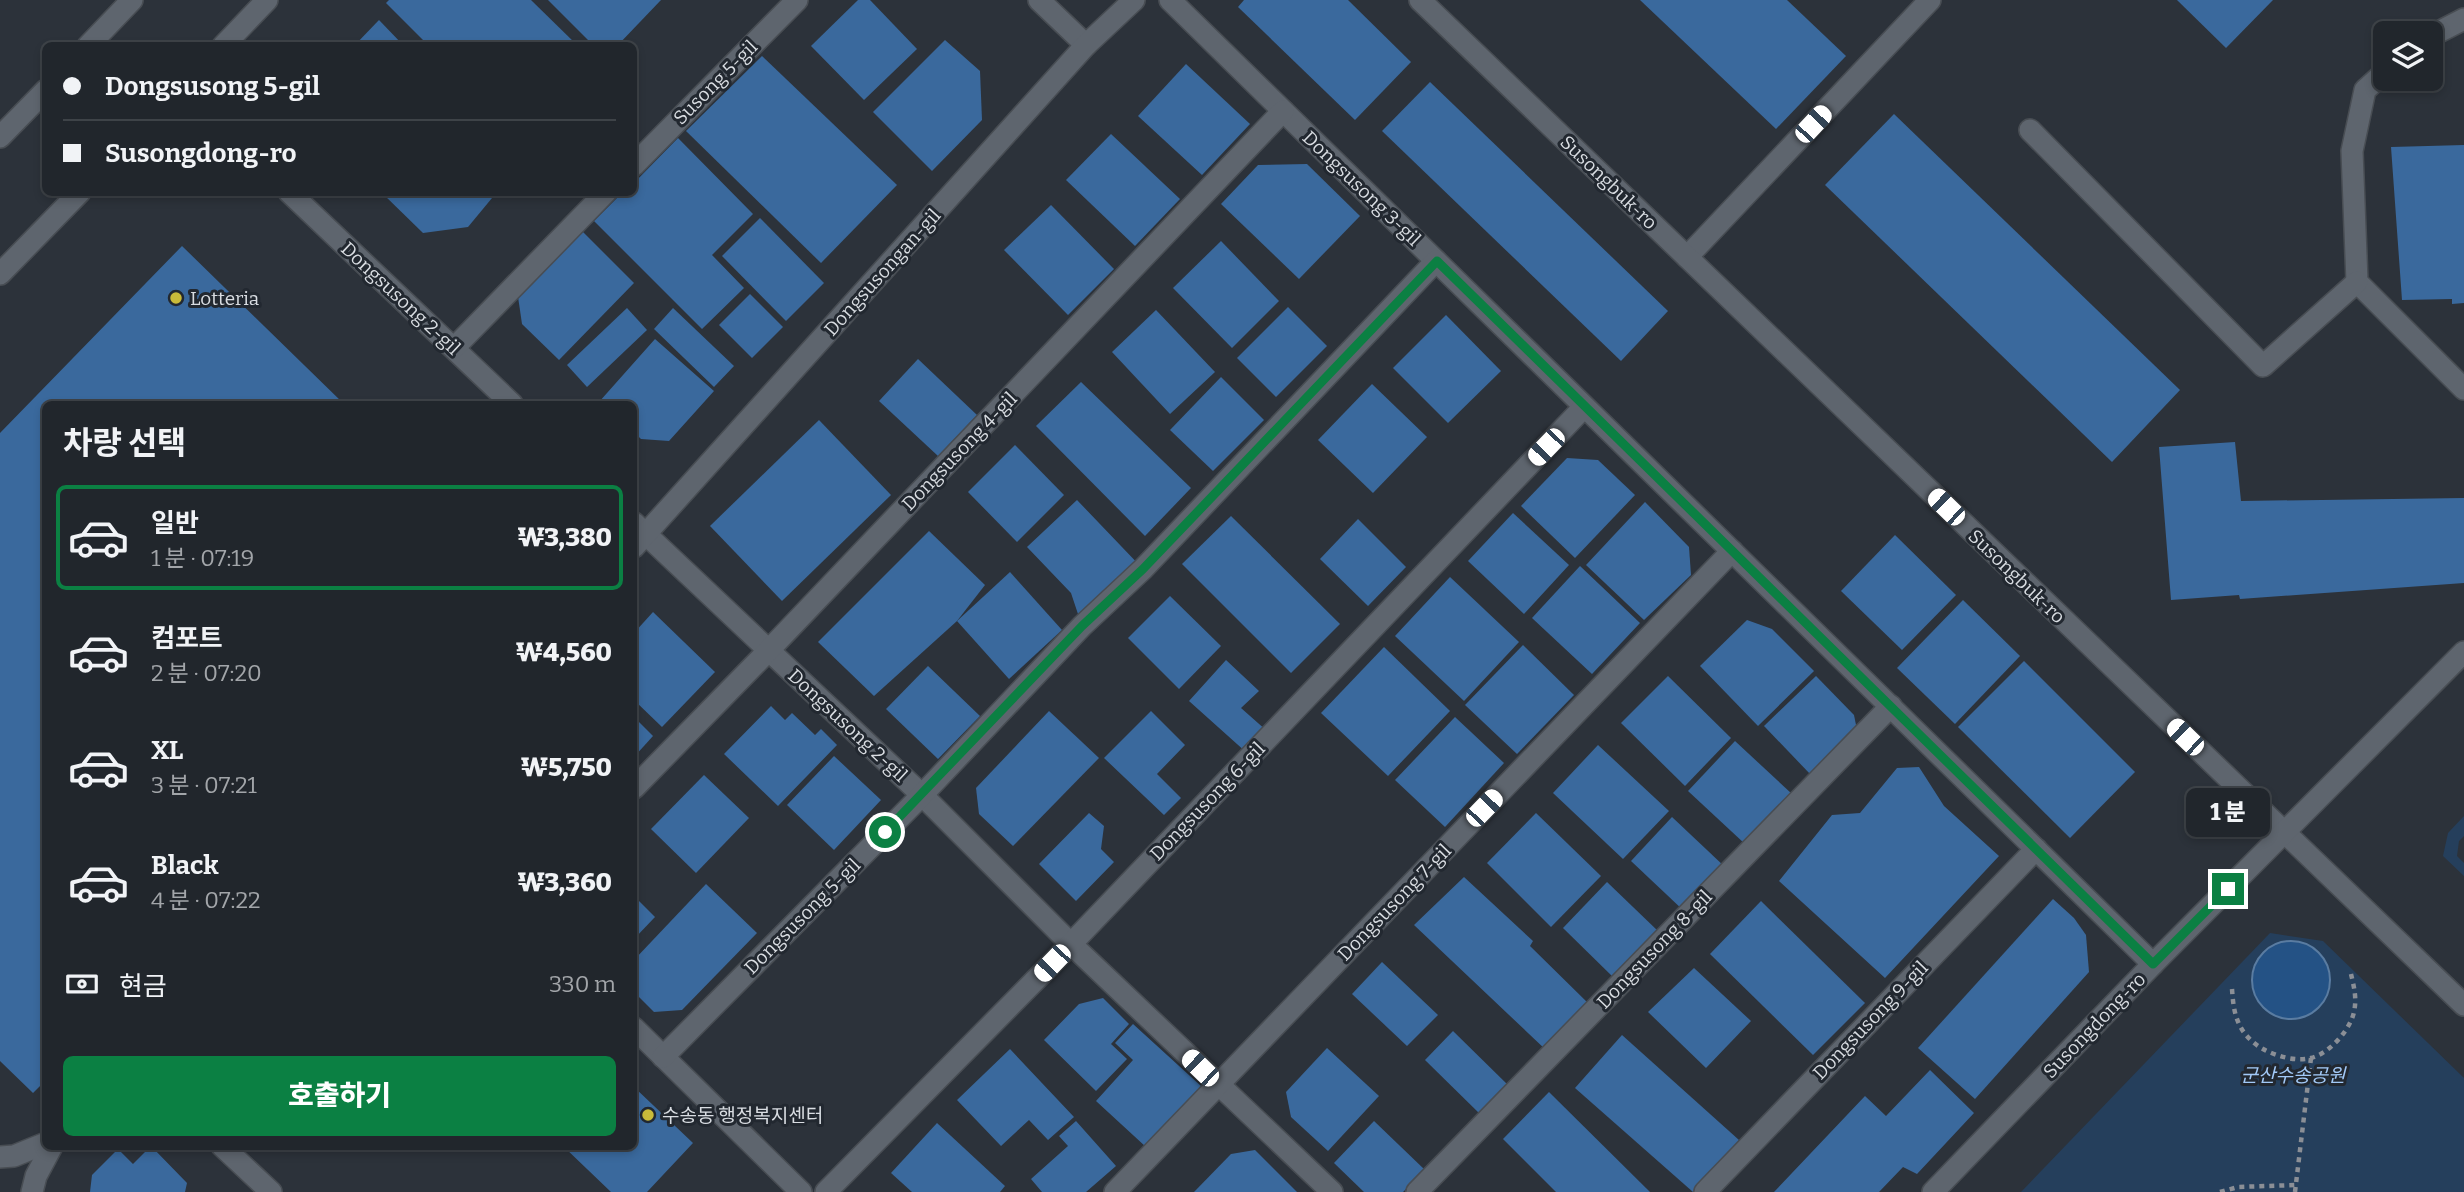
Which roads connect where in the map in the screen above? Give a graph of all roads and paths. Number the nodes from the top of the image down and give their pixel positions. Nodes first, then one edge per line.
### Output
1 (132, 0) edge
2 (267, 0) edge
3 (797, 0) edge
4 (1039, 0) edge
5 (1134, 0) edge
6 (1170, 0) edge
7 (1420, 0) edge
8 (1921, 3) edge
9 (2464, 19) edge
10 (2443, 30) edge
11 (92, 42) edge
12 (227, 42) edge
13 (1086, 45) junction
14 (2373, 83) edge
15 (42, 94) edge
16 (1283, 111) junction
17 (2030, 130) dead end
18 (0, 137) edge
19 (637, 162) edge
20 (76, 196) edge
21 (293, 196) edge
22 (602, 196) edge
23 (1687, 257) junction
24 (1437, 261) junction
25 (0, 274) edge
26 (2357, 282) junction
27 (454, 348) junction
28 (2464, 389) edge
29 (509, 401) edge
30 (1584, 407) junction
31 (638, 535) edge
32 (1732, 551) junction
33 (768, 651) junction
34 (2464, 652) edge
35 (1891, 706) junction
36 (637, 785) edge
37 (922, 795) junction
38 (2284, 833) junction
39 (2036, 849) junction
40 (1071, 944) junction
41 (2153, 964) junction
42 (2351, 974) dead end
43 (2232, 989) dead end
44 (2464, 1005) edge
45 (637, 1031) edge
46 (663, 1057) junction
47 (2311, 1058) junction
48 (1218, 1085) junction
49 (42, 1145) edge
50 (50, 1150) edge
51 (226, 1150) edge
52 (0, 1157) edge
53 (2296, 1185) junction
54 (32, 1192) edge
55 (271, 1192) edge
56 (801, 1192) edge
57 (826, 1192) edge
58 (1115, 1192) edge
59 (1332, 1192) edge
60 (1418, 1192) edge
61 (1705, 1192) edge
62 (1933, 1192) edge
63 (2220, 1192) edge
64 (2295, 1192) edge

1 - 11 street
2 - 12 street
3 - 19 street, Susong 5-gil
4 - 13 street
5 - 13 street, Dongsusongan-gil
6 - 16 street, Dongsusong 3-gil
7 - 23 street, Susongbuk-ro
8 - 23 street
9 - 10 street
13 - 31 street, Dongsusongan-gil
14 - 26 street
15 - 18 street
16 - 24 street, Dongsusong 3-gil
16 - 33 street, Dongsusong 4-gil
17 - 26 street
20 - 25 street
21 - 27 street, Dongsusong 2-gil
22 - 27 street
23 - 38 street, Susongbuk-ro
24 - 30 street, Dongsusong 3-gil
24 - 37 street, Dongsusong 5-gil
26 - 28 street
27 - 29 street, Dongsusong 2-gil
30 - 32 street, Dongsusong 3-gil
30 - 40 street, Dongsusong 6-gil
31 - 33 street, Dongsusong 2-gil
32 - 35 street, Dongsusong 3-gil
32 - 48 street, Dongsusong 7-gil
33 - 36 street, Dongsusong 4-gil
33 - 37 street, Dongsusong 2-gil
34 - 38 street, Susongdong-ro
35 - 39 street, Dongsusong 3-gil
35 - 60 street, Dongsusong 8-gil
37 - 40 street, Dongsusong 2-gil
37 - 46 street, Dongsusong 5-gil
38 - 41 street, Susongdong-ro
38 - 44 street, Susongbuk-ro
39 - 41 street, Dongsusong 3-gil
39 - 61 street, Dongsusong 9-gil
40 - 48 street, Dongsusong 2-gil
40 - 57 street, Dongsusong 6-gil
41 - 62 street, Susongdong-ro
42 - 47 path
43 - 47 path
45 - 46 street
46 - 56 street
47 - 53 path
48 - 58 street, Dongsusong 7-gil
48 - 59 street, Dongsusong 2-gil
49 - 52 street
50 - 54 street
51 - 55 street
53 - 63 path
53 - 64 path

